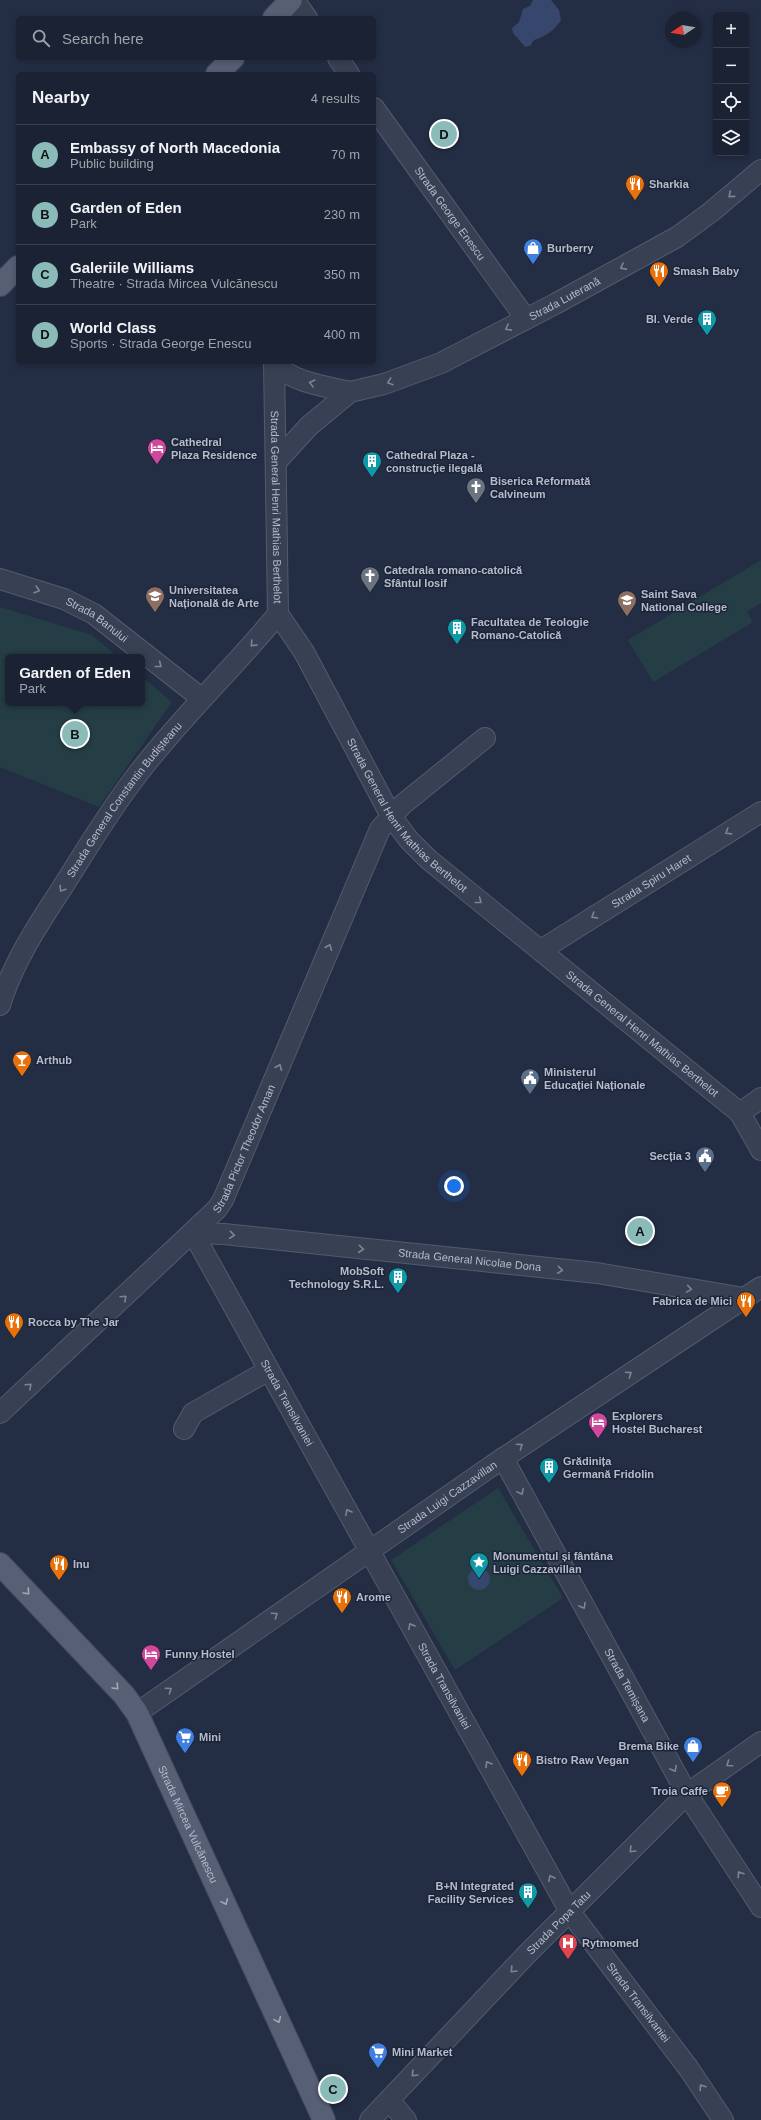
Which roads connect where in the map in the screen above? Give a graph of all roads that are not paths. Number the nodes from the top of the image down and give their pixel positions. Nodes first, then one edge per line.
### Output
1 (292, 0) edge
2 (276, 16) edge
3 (305, 16) edge
4 (231, 60) edge
5 (339, 60) edge
6 (219, 72) edge
7 (348, 72) edge
8 (376, 111) edge
9 (761, 170) edge
10 (16, 269) edge
11 (0, 285) edge
12 (526, 319) junction
13 (274, 364) edge
14 (275, 364) edge
15 (350, 392) junction
16 (276, 462) junction
17 (0, 579) edge
18 (278, 614) junction
19 (144, 654) edge
20 (145, 655) edge
21 (202, 698) junction
22 (485, 738) dead end
23 (761, 812) edge
24 (391, 816) junction
25 (541, 950) junction
26 (0, 1005) edge
27 (761, 1098) edge
28 (740, 1113) junction
29 (761, 1150) edge
30 (193, 1233) junction
31 (761, 1287) edge
32 (744, 1298) junction
33 (269, 1370) junction
34 (0, 1413) edge
35 (184, 1428) dead end
36 (503, 1458) junction
37 (369, 1549) junction
38 (0, 1564) edge
39 (137, 1713) junction
40 (761, 1742) edge
41 (687, 1794) junction
42 (761, 1906) edge
43 (570, 1912) junction
44 (389, 2100) junction
45 (324, 2120) edge
46 (370, 2120) edge
47 (406, 2120) edge
48 (723, 2120) edge

1 - 2 main road
1 - 3 street
4 - 6 main road
5 - 7 street
8 - 12 street, Strada George Enescu
9 -> 12 street, Strada Luterană
10 - 11 main road
12 -> 15 street, Strada Luterană
13 - 16 street, Strada General Henri Mathias Berthelot
15 -> 14 street, Strada Luterană
15 - 16 street, Strada Luterană
16 - 18 street, Strada General Henri Mathias Berthelot
17 -> 19 street, Strada Banului
18 -> 21 street, Strada General Constantin Budișteanu
18 - 24 street, Strada General Henri Mathias Berthelot
20 -> 21 street, Strada Banului
21 -> 26 street, Strada General Constantin Budișteanu
22 - 24 street, Strada Pictor Theodor Aman
23 -> 25 street, Strada Spiru Haret
24 -> 25 street, Strada General Henri Mathias Berthelot
30 -> 24 street, Strada Pictor Theodor Aman
25 - 28 street, Strada General Henri Mathias Berthelot
27 - 28 street
28 - 29 street, Strada General Henri Mathias Berthelot
30 -> 32 street, Strada General Nicolae Dona
30 - 33 street, Strada Transilvaniei
34 -> 30 street, Strada Pictor Theodor Aman
31 - 32 street, Strada Luigi Cazzavillan
36 -> 32 street, Strada Luigi Cazzavillan
33 - 35 street
37 -> 33 street, Strada Transilvaniei
36 - 37 street, Strada Luigi Cazzavillan
36 -> 41 street, Strada Temișana
39 -> 37 street, Strada Luigi Cazzavillan
43 -> 37 street, Strada Transilvaniei
38 -> 39 main road, Strada Mircea Vulcănescu
39 -> 45 main road, Strada Mircea Vulcănescu
40 -> 41 street, Strada Popa Tatu
42 -> 41 street, Strada Temișana
41 -> 43 street, Strada Popa Tatu
43 -> 44 street, Strada Popa Tatu
48 -> 43 street, Strada Transilvaniei
44 - 46 street, Strada Popa Tatu
44 - 47 street

